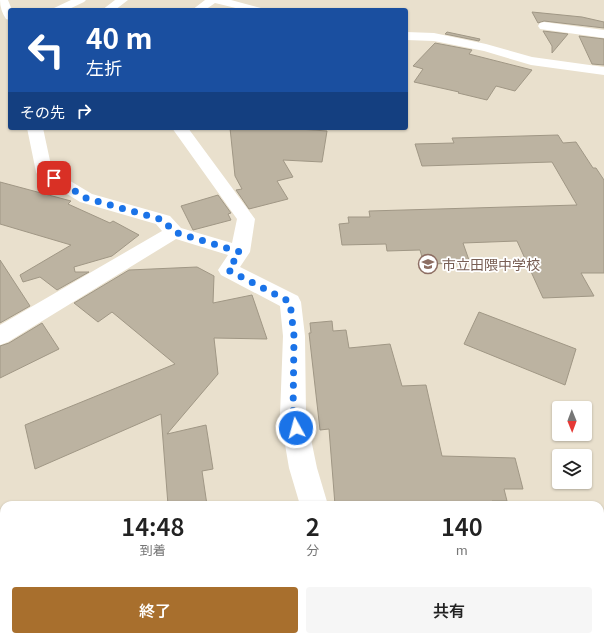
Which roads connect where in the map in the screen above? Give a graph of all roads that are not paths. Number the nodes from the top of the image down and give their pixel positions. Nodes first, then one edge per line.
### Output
1 (2, 0) edge
2 (80, 0) edge
3 (122, 0) edge
4 (218, 0) edge
5 (62, 8) edge
6 (111, 8) edge
7 (249, 8) edge
8 (8, 13) edge
9 (544, 26) dead end
10 (604, 34) edge
11 (408, 36) edge
12 (604, 71) edge
13 (35, 130) edge
14 (181, 130) edge
15 (174, 232) junction
16 (240, 252) junction
17 (0, 336) edge
18 (313, 501) edge

1 - 8 street
2 - 5 street
3 - 6 street
4 - 7 street
9 - 10 street
11 - 12 street
13 - 15 street
14 - 16 street
15 - 16 street
15 - 17 street
16 - 18 street

